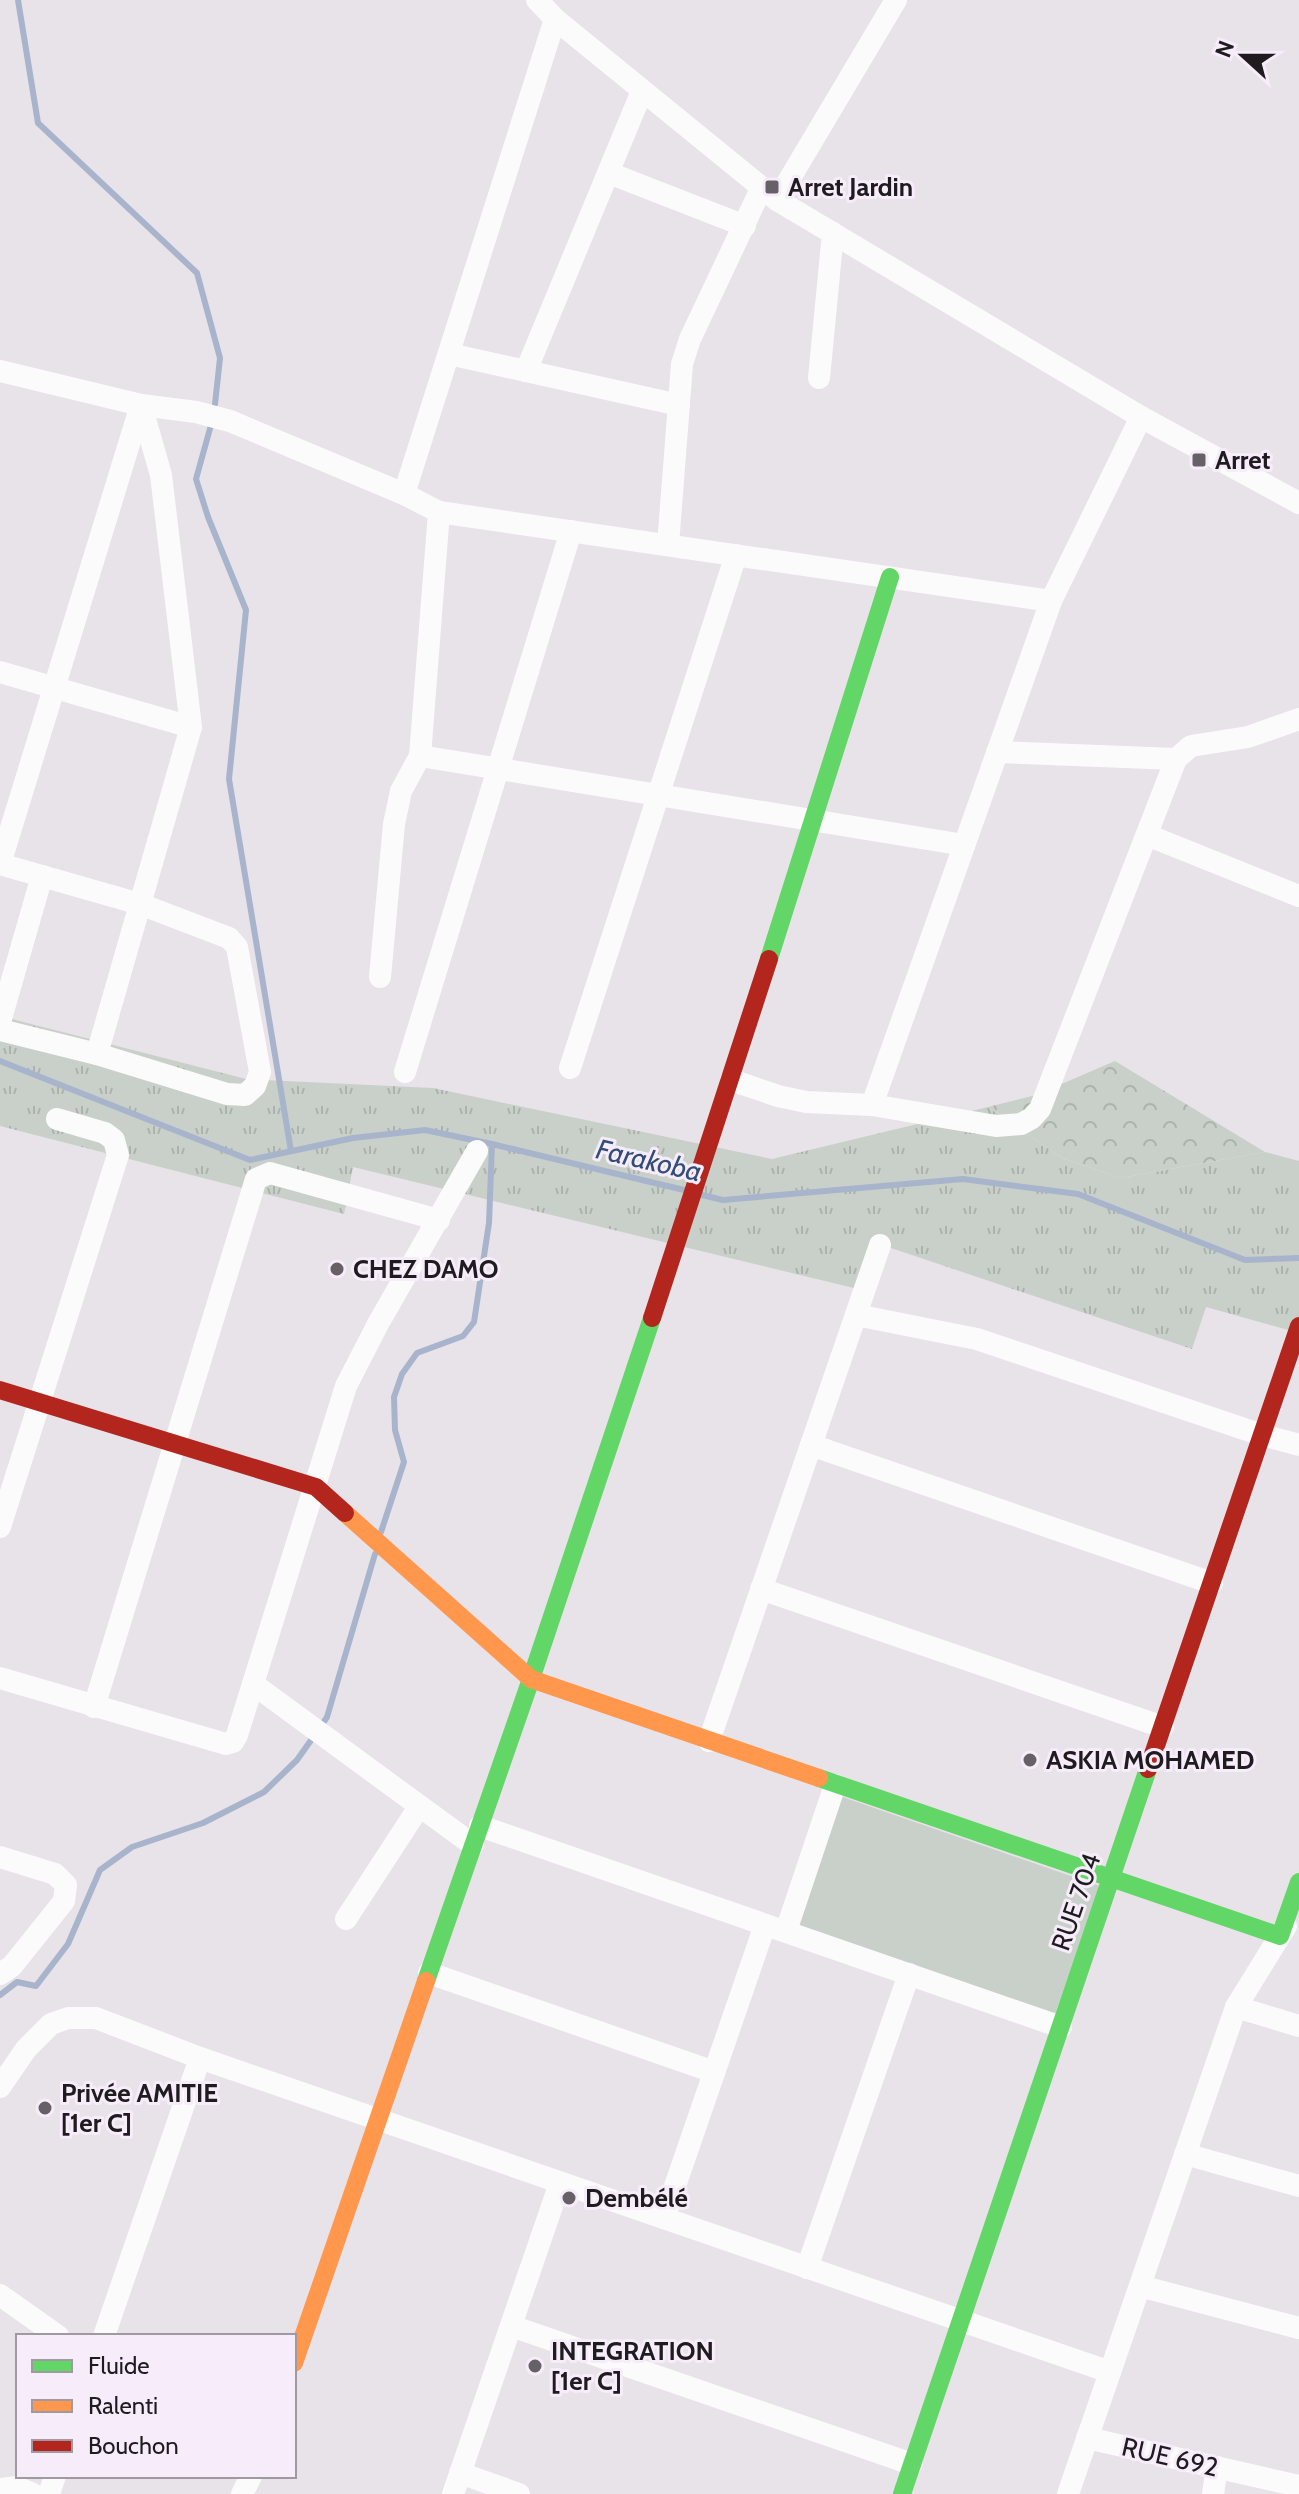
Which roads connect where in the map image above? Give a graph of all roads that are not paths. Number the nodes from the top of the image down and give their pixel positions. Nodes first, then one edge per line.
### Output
1 (537, 0) edge
2 (896, 0) edge
3 (555, 19) junction
4 (642, 91) junction
5 (609, 173) junction
6 (769, 194) junction
7 (745, 226) junction
8 (833, 233) junction
9 (449, 354) junction
10 (0, 371) edge
11 (526, 371) junction
12 (819, 378) dead end
13 (141, 405) junction
14 (679, 405) junction
15 (1141, 417) junction
16 (404, 494) junction
17 (1299, 503) edge
18 (439, 512) junction
19 (571, 531) junction
20 (668, 545) junction
21 (736, 555) junction
22 (890, 577) junction
23 (1051, 601) junction
24 (0, 672) edge
25 (55, 688) junction
26 (1299, 719) edge
27 (191, 727) junction
28 (997, 752) junction
29 (420, 756) junction
30 (1176, 759) junction
31 (499, 768) junction
32 (658, 794) junction
33 (814, 819) junction
34 (1147, 835) junction
35 (964, 845) junction
36 (0, 864) edge
37 (42, 876) junction
38 (1299, 896) edge
39 (140, 904) junction
40 (380, 977) dead end
41 (0, 1022) edge
42 (0, 1030) edge
43 (97, 1054) junction
44 (570, 1068) dead end
45 (405, 1072) dead end
46 (731, 1080) junction
47 (872, 1105) junction
48 (57, 1119) dead end
49 (477, 1151) dead end
50 (439, 1220) junction
51 (880, 1245) dead end
52 (856, 1315) junction
53 (1299, 1326) edge
54 (0, 1390) edge
55 (40, 1403) junction
56 (1262, 1435) junction
57 (174, 1444) junction
58 (811, 1445) junction
59 (1299, 1445) edge
60 (316, 1487) junction
61 (0, 1527) edge
62 (1212, 1583) junction
63 (761, 1589) junction
64 (0, 1678) edge
65 (531, 1679) junction
66 (253, 1684) junction
67 (94, 1707) junction
68 (1163, 1727) junction
69 (709, 1741) junction
70 (835, 1785) junction
71 (419, 1807) junction
72 (477, 1836) junction
73 (0, 1857) edge
74 (1111, 1880) junction
75 (1299, 1882) edge
76 (1299, 1905) edge
77 (346, 1919) dead end
78 (775, 1928) junction
79 (1280, 1936) junction
80 (429, 1973) junction
81 (0, 1974) edge
82 (909, 1974) junction
83 (1236, 2007) junction
84 (1299, 2026) edge
85 (1061, 2027) junction
86 (200, 2058) junction
87 (714, 2072) junction
88 (0, 2087) edge
89 (378, 2120) junction
90 (1185, 2154) junction
91 (560, 2183) junction
92 (1299, 2186) edge
93 (664, 2218) junction
94 (807, 2268) junction
95 (1140, 2286) junction
96 (0, 2295) edge
97 (961, 2321) junction
98 (511, 2326) junction
99 (1299, 2328) edge
100 (55, 2334) edge
101 (105, 2334) edge
102 (296, 2357) edge
103 (1110, 2372) junction
104 (1087, 2438) junction
105 (912, 2464) junction
106 (1217, 2467) junction
107 (456, 2484) edge
108 (1299, 2486) edge
109 (0, 2489) edge
110 (33, 2494) edge
111 (519, 2494) edge
112 (902, 2494) edge
113 (1068, 2494) edge
114 (1213, 2494) edge

1 - 3 street
2 - 6 street
3 - 4 street
3 - 9 street
4 - 5 street
4 - 6 street
5 - 7 street
5 - 11 street
6 - 7 street
6 - 8 street
7 - 14 street
8 - 12 street
8 - 15 street
9 - 11 street
9 - 16 street
10 - 13 street
11 - 14 street
13 - 16 street
13 - 25 street
13 - 27 street
14 - 20 street
15 - 17 street
15 - 23 street
16 - 18 street
18 - 19 street
18 - 29 street
19 - 20 street
19 - 31 street
20 - 21 street
21 - 22 street
21 - 32 street
22 - 23 street
22 - 33 street
23 - 28 street
24 - 25 street
25 - 27 street
25 - 36 street
26 - 30 street
27 - 39 street
28 - 30 street
28 - 35 street
29 - 31 street
29 - 40 street
30 - 34 street
31 - 32 street
31 - 45 street
32 - 33 street
32 - 44 street
33 - 35 street
33 - 46 street
34 - 38 street
34 - 47 street
35 - 47 street
36 - 37 street
37 - 39 street
37 - 41 street
39 - 43 street
39 - 43 street
42 - 43 street
46 - 47 street
46 - 65 street
48 - 55 street
49 - 50 street
50 - 57 street
50 - 60 street
51 - 52 street
52 - 56 street
52 - 58 street
53 - 56 street, RUE 704
54 - 55 street
55 - 57 street
55 - 61 street
56 - 59 street
56 - 62 street, RUE 704
57 - 60 street
57 - 67 street
58 - 62 street
58 - 63 street
60 - 65 street
60 - 66 street
62 - 68 street, RUE 704
63 - 68 street
63 - 69 street
64 - 67 street
65 - 69 street
65 - 72 street
66 - 67 street
66 - 71 street
68 - 74 street, RUE 704
69 - 70 street
70 - 74 street
70 - 78 street
71 - 72 street
71 - 77 street
72 - 78 street
72 - 80 street
73 - 81 street
74 - 79 street
74 - 85 street, RUE 704
75 - 79 street
76 - 79 street
78 - 82 street
78 - 87 street
79 - 83 street
80 - 87 street
80 - 89 street
82 - 85 street
82 - 94 street
83 - 84 street
83 - 90 street
85 - 97 street, RUE 704
86 - 88 street
86 - 89 street
86 - 101 street
87 - 93 street
89 - 91 street
89 - 102 street
90 - 92 street
90 - 95 street
91 - 93 street
91 - 98 street
93 - 94 street
94 - 97 street
95 - 99 street
95 - 103 street
96 - 100 street
97 - 103 street
97 - 105 street, RUE 704
98 - 105 street
98 - 107 street
103 - 104 street
104 - 106 street, RUE 692
104 - 113 street
105 - 112 street, RUE 704
106 - 108 street, RUE 692
106 - 114 street
107 - 111 street
109 - 110 street

